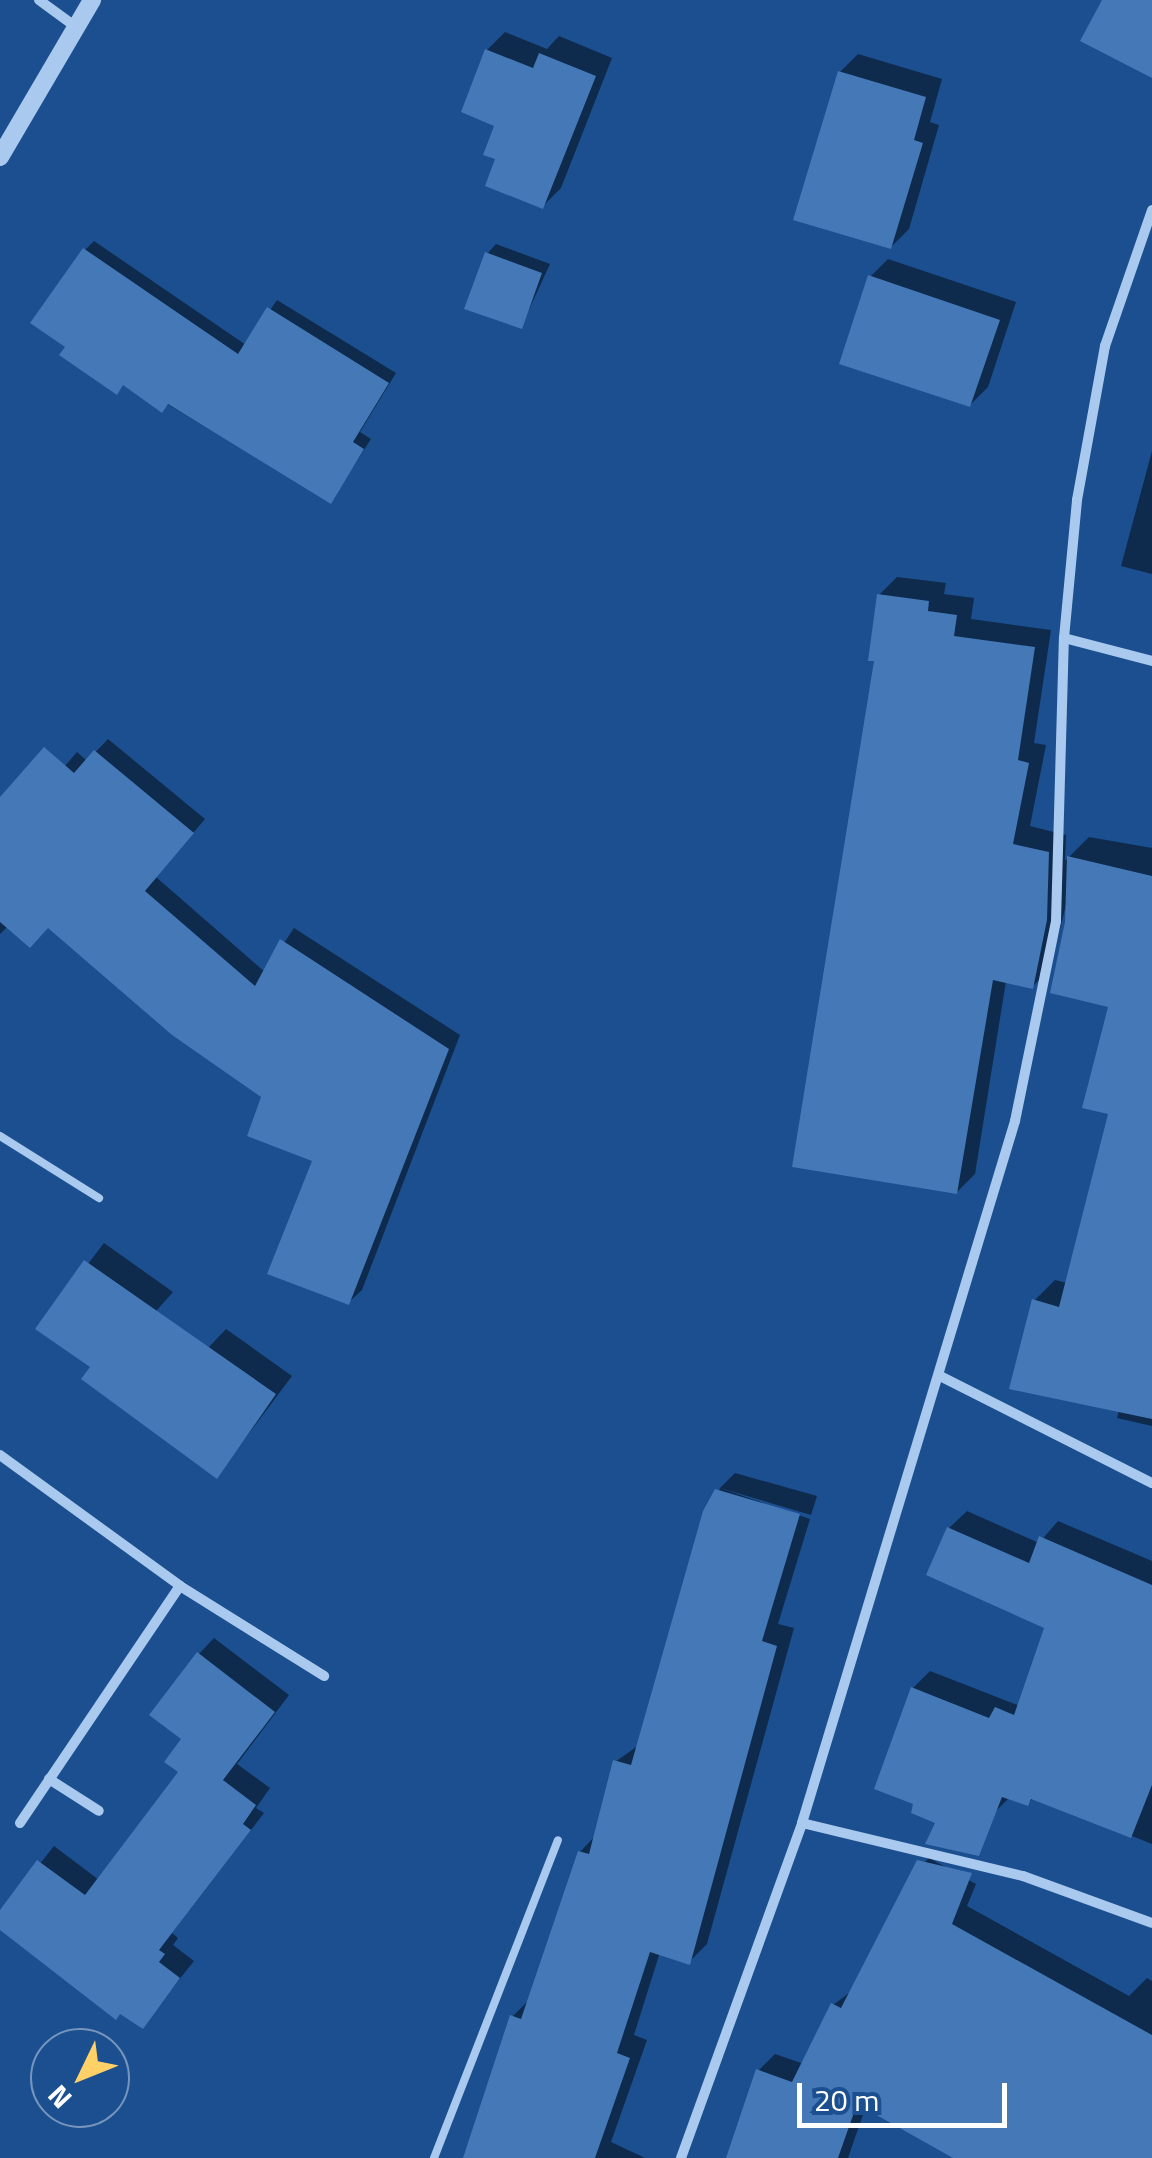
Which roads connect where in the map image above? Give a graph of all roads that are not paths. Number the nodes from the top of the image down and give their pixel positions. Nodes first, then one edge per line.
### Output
1 (39, 0) edge
2 (92, 0) edge
3 (76, 27) junction
4 (0, 157) edge
5 (1152, 210) edge
6 (1064, 638) junction
7 (1152, 661) edge
8 (0, 1136) edge
9 (99, 1198) dead end
10 (942, 1377) junction
11 (0, 1456) edge
12 (1152, 1483) edge
13 (180, 1586) junction
14 (324, 1676) dead end
15 (50, 1779) junction
16 (99, 1812) dead end
17 (20, 1823) dead end
18 (802, 1823) junction
19 (558, 1840) dead end
20 (1152, 1923) edge
21 (434, 2158) edge
22 (681, 2158) edge

1 - 3 street
2 - 3 street
3 - 4 street
5 - 6 street
6 - 7 street
6 - 10 street
8 - 9 lane
10 - 12 street
10 - 18 street
11 - 13 street
13 - 14 street
13 - 15 street
15 - 16 street
15 - 17 street
18 - 20 street
18 - 22 street
19 - 21 lane

